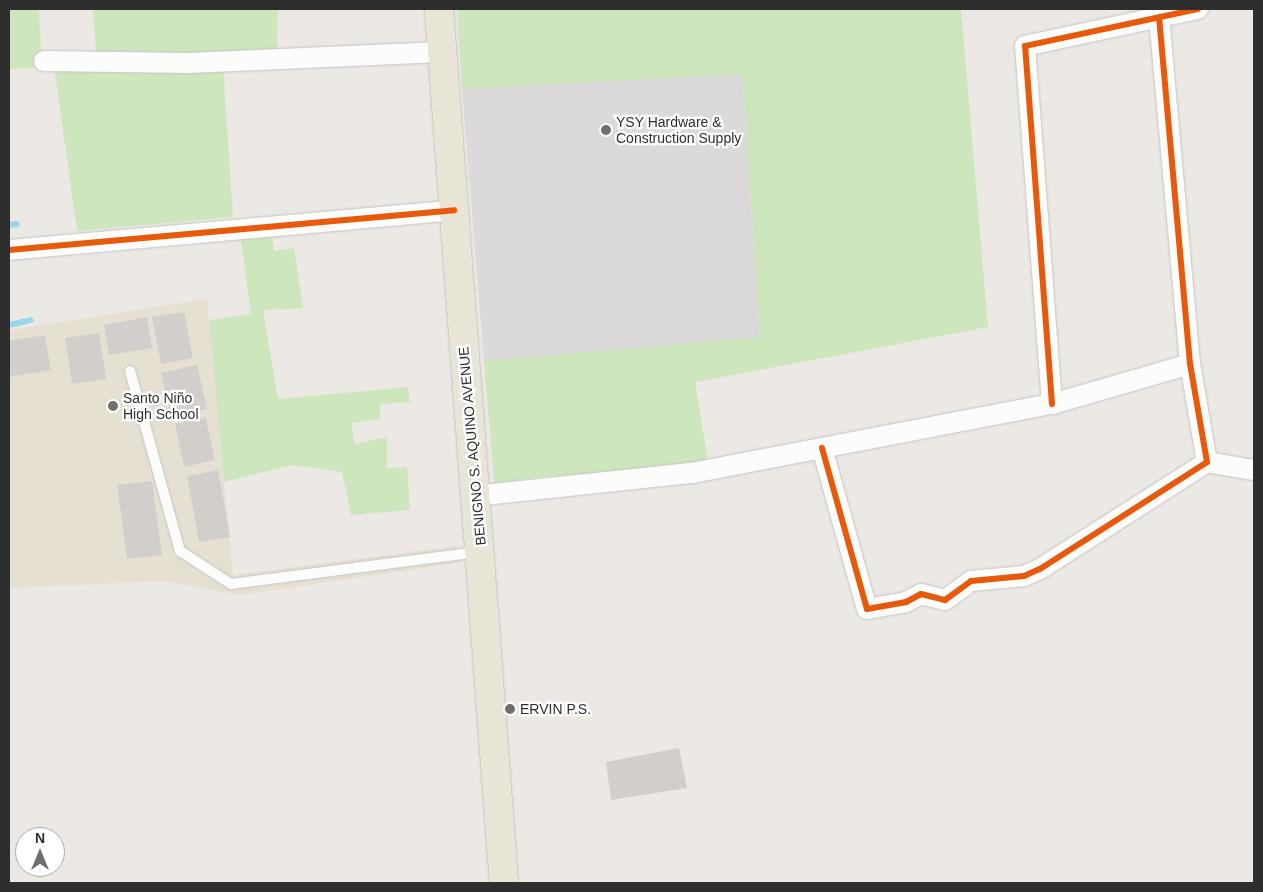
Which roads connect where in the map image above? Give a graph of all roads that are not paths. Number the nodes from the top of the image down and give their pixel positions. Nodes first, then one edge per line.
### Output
1 (439, 9) edge
2 (1198, 9) edge
3 (1159, 17) junction
4 (442, 52) junction
5 (44, 61) dead end
6 (454, 210) junction
7 (9, 250) edge
8 (1190, 364) junction
9 (130, 372) dead end
10 (1052, 404) junction
11 (822, 448) junction
12 (1207, 462) junction
13 (1254, 470) edge
14 (476, 496) junction
15 (480, 552) junction
16 (504, 883) edge

1 - 4 main road, BENIGNO S. AQUINO AVENUE
2 - 3 street
3 - 8 street
3 - 10 street
4 - 5 street
4 - 6 main road, BENIGNO S. AQUINO AVENUE
6 - 7 street
6 - 14 main road, BENIGNO S. AQUINO AVENUE
8 - 10 street
8 - 12 street
9 - 15 lane
10 - 11 street
11 - 12 street
11 - 14 street
12 - 13 street
14 - 15 main road, BENIGNO S. AQUINO AVENUE
15 - 16 main road, BENIGNO S. AQUINO AVENUE

